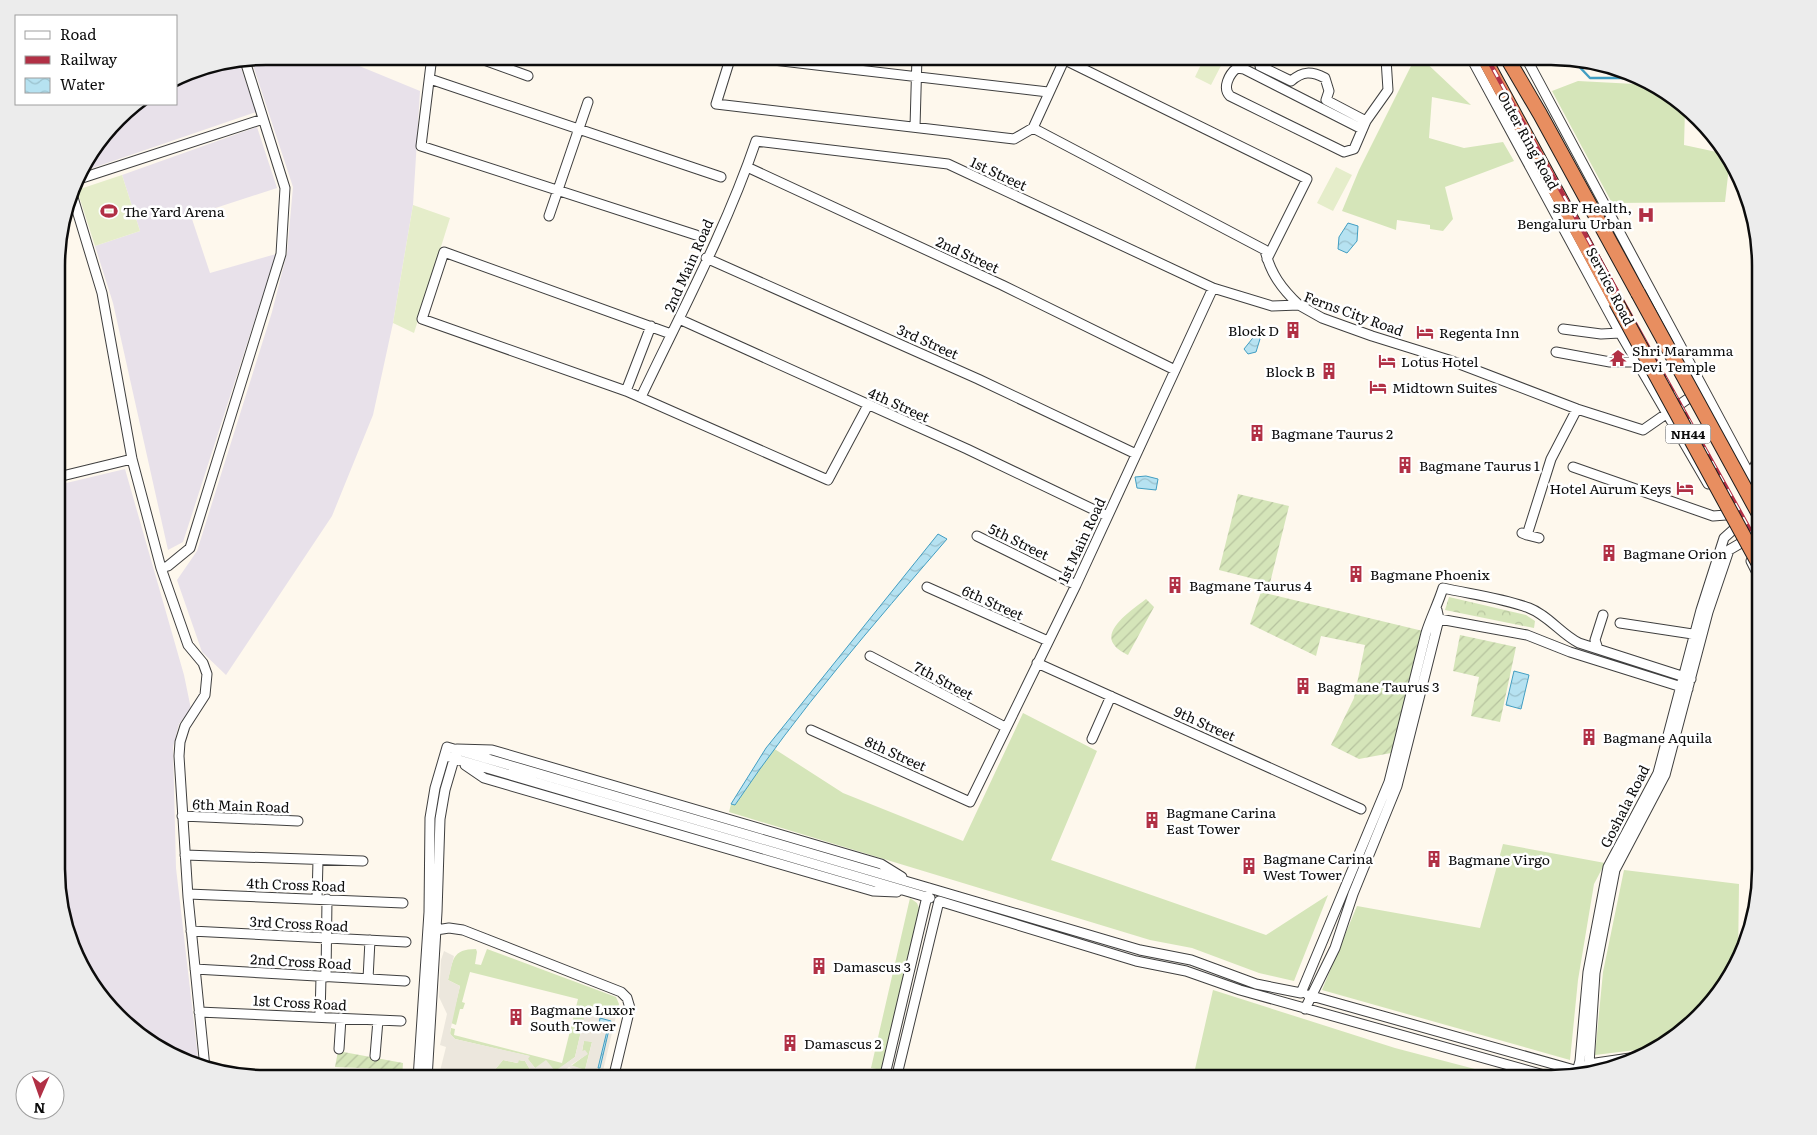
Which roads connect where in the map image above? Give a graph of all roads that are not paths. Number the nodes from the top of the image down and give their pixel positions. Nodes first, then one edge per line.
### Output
1 (431, 65) edge
2 (498, 65) edge
3 (728, 65) edge
4 (814, 65) edge
5 (916, 65) edge
6 (1062, 65) edge
7 (1079, 65) edge
8 (1260, 65) edge
9 (1386, 65) edge
10 (1475, 65) edge
11 (1488, 65) edge
12 (1511, 65) edge
13 (1530, 65) edge
14 (246, 66) edge
15 (528, 76) dead end
16 (915, 77) junction
17 (1273, 78) junction
18 (430, 79) junction
19 (1048, 92) junction
20 (588, 102) dead end
21 (263, 119) junction
22 (1364, 125) junction
23 (915, 127) junction
24 (1033, 128) junction
25 (579, 129) junction
26 (756, 141) joint
27 (747, 167) junction
28 (86, 177) edge
29 (720, 177) dead end
30 (558, 190) junction
31 (75, 204) edge
32 (550, 216) dead end
33 (696, 235) dead end
34 (706, 258) junction
35 (1267, 259) junction
36 (1213, 288) junction
37 (1226, 292) joint
38 (1298, 305) junction
39 (679, 319) junction
40 (651, 326) junction
41 (1564, 329) dead end
42 (1620, 333) junction
43 (671, 334) junction
44 (1556, 352) dead end
45 (1638, 362) junction
46 (1175, 370) junction
47 (1702, 390) junction
48 (626, 391) junction
49 (641, 397) junction
50 (868, 405) junction
51 (1576, 409) junction
52 (1667, 414) junction
53 (1136, 454) junction
54 (132, 459) junction
55 (1573, 467) dead end
56 (1752, 473) edge
57 (65, 475) edge
58 (1750, 476) junction
59 (1752, 480) edge
60 (1752, 501) edge
61 (1726, 515) junction
62 (1107, 516) junction
63 (1734, 529) junction
64 (976, 536) dead end
65 (1539, 538) dead end
66 (1741, 544) junction
67 (1752, 557) edge
68 (1752, 559) edge
69 (161, 568) junction
70 (1076, 585) junction
71 (927, 587) dead end
72 (1436, 615) junction
73 (1603, 615) dead end
74 (1620, 624) dead end
75 (1699, 635) junction
76 (1048, 641) junction
77 (1598, 650) junction
78 (870, 656) dead end
79 (1037, 663) junction
80 (1688, 678) junction
81 (1686, 688) junction
82 (1111, 696) junction
83 (1005, 727) junction
84 (811, 730) dead end
85 (1092, 739) dead end
86 (452, 755) junction
87 (493, 765) junction
88 (970, 802) joint
89 (1361, 809) dead end
90 (182, 816) junction
91 (298, 821) dead end
92 (185, 855) junction
93 (318, 860) junction
94 (363, 861) dead end
95 (1612, 869) junction
96 (912, 883) junction
97 (929, 888) junction
98 (910, 892) junction
99 (188, 894) junction
100 (940, 896) junction
101 (926, 897) junction
102 (317, 899) junction
103 (327, 899) junction
104 (403, 902) dead end
105 (436, 930) junction
106 (191, 931) junction
107 (327, 938) junction
108 (370, 940) junction
109 (406, 942) dead end
110 (195, 969) junction
111 (324, 977) junction
112 (368, 979) junction
113 (405, 981) dead end
114 (1301, 993) junction
115 (1313, 996) junction
116 (1295, 1006) junction
117 (1306, 1009) junction
118 (199, 1012) junction
119 (320, 1017) junction
120 (341, 1018) junction
121 (378, 1020) junction
122 (401, 1021) dead end
123 (339, 1049) dead end
124 (375, 1056) dead end
125 (204, 1060) edge
126 (1582, 1067) edge
127 (1582, 1067) edge
128 (1576, 1068) edge
129 (419, 1070) edge
130 (428, 1070) edge
131 (615, 1070) edge
132 (886, 1070) edge
133 (898, 1070) edge
134 (1526, 1070) edge

1 - 18 street
2 - 15 street
3 - 23 street
4 - 16 street
5 - 16 street
6 - 19 street
7 - 35 street
8 - 17 street
9 - 22 street
10 - 42 street, Service Road
11 - 67 highway, Outer Ring Road / NH44, bridge
12 - 60 highway, Outer Ring Road / NH44, bridge
13 - 47 street
14 - 21 street
16 - 19 street
16 - 23 street
17 - 22 street
17 - 22 street
17 - 22 street
18 - 25 street
18 - 30 street
19 - 24 street
20 - 25 street
21 - 28 street
21 - 69 street
23 - 24 street
24 - 35 street
25 - 29 street
25 - 30 street
26 - 27 street, 2nd Main Road
26 - 36 street, 1st Street
27 - 34 street, 2nd Main Road
27 - 46 street, 2nd Street
30 - 32 street
30 - 33 street
31 - 54 street
34 - 39 street, 2nd Main Road
34 - 53 street, 3rd Street
35 - 38 street
36 - 37 street, 1st Street
36 - 46 street, 1st Main Road
37 - 38 street, Ferns City Road
38 - 51 street, Ferns City Road
39 - 43 street, 2nd Main Road
39 - 50 street, 4th Street
40 - 43 street
40 - 48 street
40 - 48 street
41 - 42 street
42 - 45 street, Service Road
43 - 49 street, 2nd Main Road
44 - 45 street
45 - 52 street, Service Road
46 - 53 street, 1st Main Road
47 - 52 street
47 - 58 street
48 - 49 street
49 - 50 street
50 - 62 street, 4th Street
51 - 52 street, Ferns City Road
51 - 65 street
52 - 61 street, Service Road
53 - 62 street, 1st Main Road
54 - 57 street
54 - 69 street
55 - 61 street
56 - 58 street
58 - 59 street
61 - 63 street, Service Road
62 - 70 street, 1st Main Road
63 - 66 street, Service Road
63 - 75 street, Goshala Road
64 - 70 street, 5th Street
66 - 68 street, Service Road
66 - 75 street, Goshala Road
69 - 90 street
70 - 76 street, 1st Main Road
71 - 76 street, 6th Street
72 - 77 street
72 - 81 street
72 - 114 street
72 - 115 street
73 - 77 street
74 - 75 street
75 - 80 street, Goshala Road
76 - 79 street, 1st Main Road
77 - 80 street
78 - 83 street, 7th Street
79 - 82 street, 9th Street
79 - 83 street, 1st Main Road
80 - 81 street, Goshala Road
81 - 95 street, Goshala Road
82 - 85 street
82 - 89 street, 9th Street
83 - 88 street, 1st Main Road
84 - 88 street, 8th Street
86 - 87 street
86 - 96 street
86 - 98 street
86 - 105 street
86 - 129 street
87 - 96 street
87 - 98 street
90 - 91 street, 6th Main Road
90 - 92 street
92 - 93 street
92 - 99 street
93 - 94 street
93 - 102 street
95 - 126 street, Goshala Road
95 - 127 street, Goshala Road
96 - 97 street
97 - 100 street
97 - 101 street
98 - 101 street
99 - 102 street, 4th Cross Road
99 - 106 street
100 - 101 street
100 - 114 street
100 - 116 street
100 - 133 street
101 - 132 street
102 - 103 street, 4th Cross Road
103 - 104 street, 4th Cross Road
103 - 107 street
105 - 130 street
105 - 131 street
106 - 107 street, 3rd Cross Road
106 - 110 street
107 - 108 street, 3rd Cross Road
107 - 111 street
108 - 109 street, 3rd Cross Road
108 - 112 street
110 - 111 street, 2nd Cross Road
110 - 118 street
111 - 112 street, 2nd Cross Road
111 - 119 street
112 - 113 street, 2nd Cross Road
114 - 115 street
114 - 116 street
115 - 117 street
115 - 128 street
116 - 117 street
117 - 134 street
118 - 119 street, 1st Cross Road
118 - 125 street
119 - 120 street, 1st Cross Road
120 - 121 street, 1st Cross Road
120 - 123 street
121 - 122 street, 1st Cross Road
121 - 124 street

